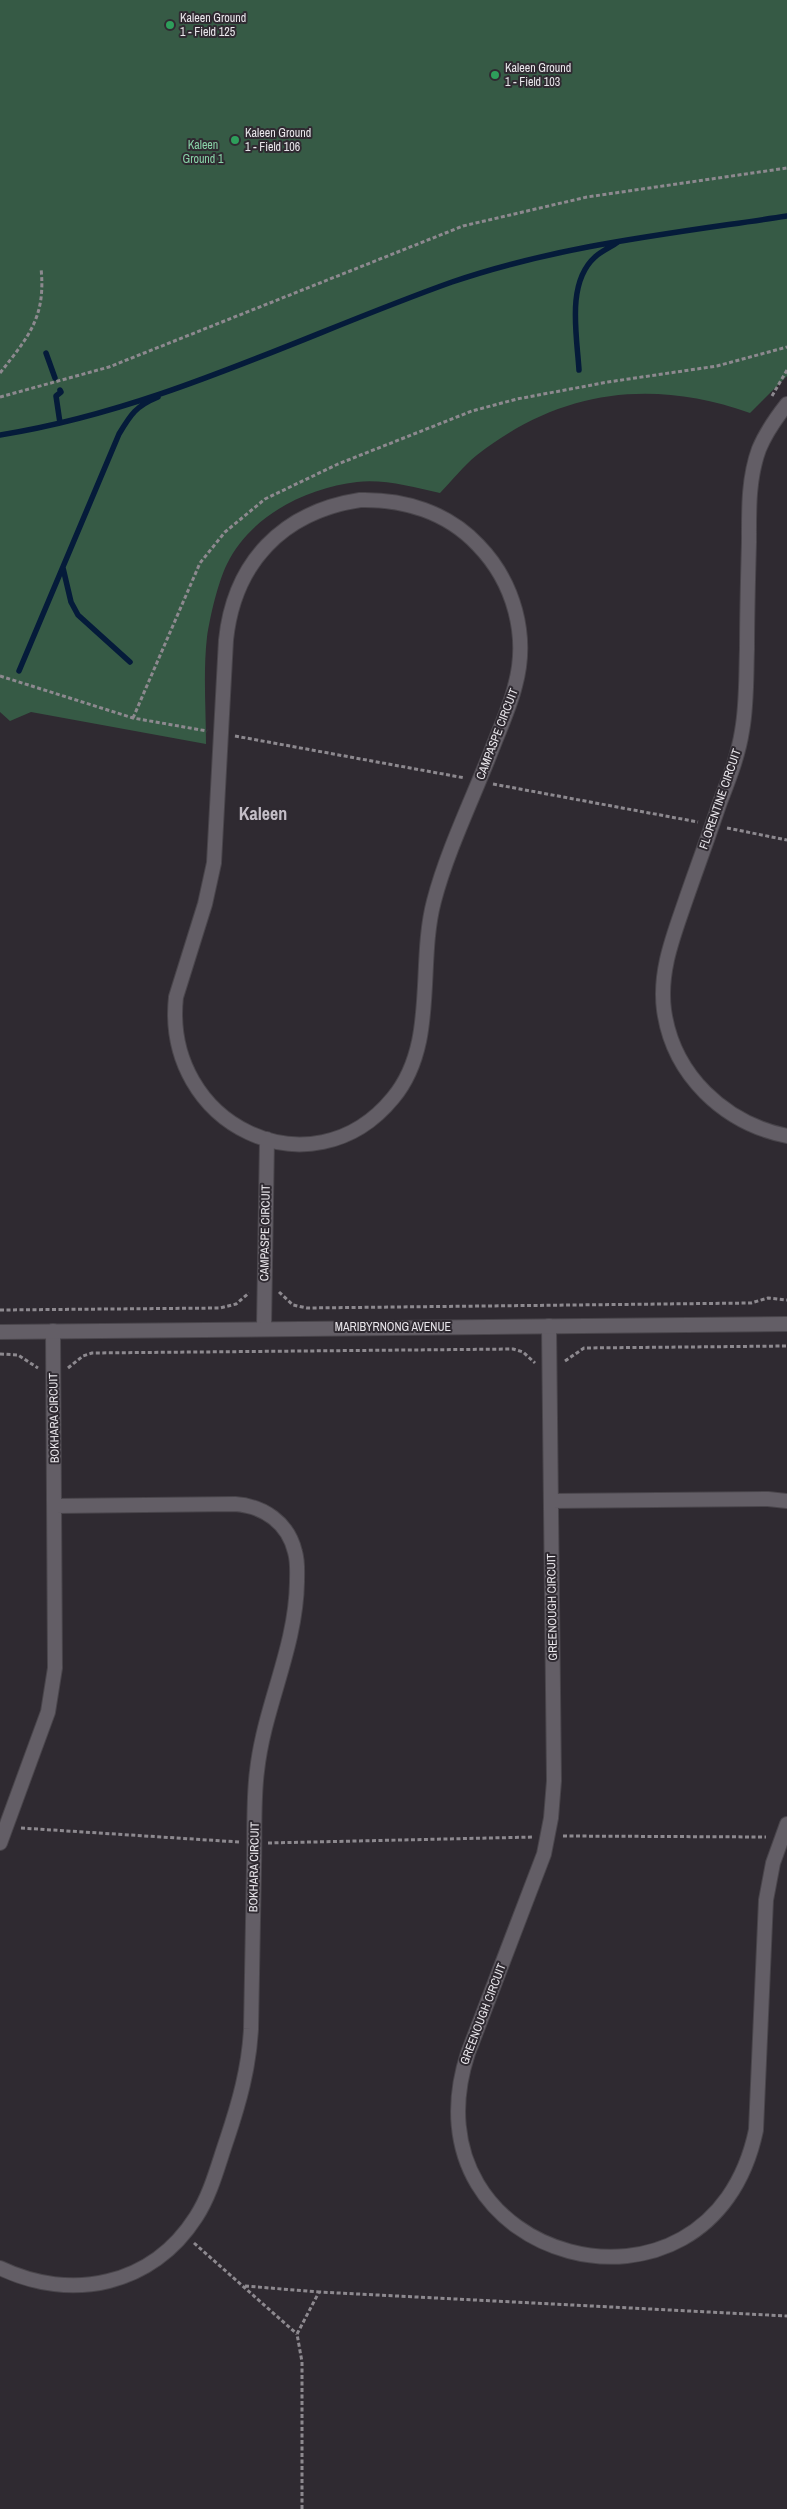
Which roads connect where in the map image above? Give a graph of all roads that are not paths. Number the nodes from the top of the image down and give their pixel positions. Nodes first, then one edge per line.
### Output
1 (787, 404) edge
2 (787, 1136) edge
3 (266, 1139) junction
4 (787, 1324) edge
5 (549, 1326) junction
6 (264, 1328) junction
7 (53, 1331) junction
8 (0, 1332) edge
9 (551, 1501) junction
10 (787, 1502) edge
11 (55, 1506) junction
12 (785, 1831) edge
13 (0, 1843) edge
14 (0, 2268) edge

1 - 2 street, FLORENTINE CIRCUIT
3 - 3 street, CAMPASPE CIRCUIT
3 - 6 street, CAMPASPE CIRCUIT
4 - 5 street, MARIBYRNONG AVENUE
5 - 6 street, MARIBYRNONG AVENUE
5 - 9 street, GREENOUGH CIRCUIT
6 - 7 street, MARIBYRNONG AVENUE
7 - 8 street, MARIBYRNONG AVENUE
7 - 11 street, BOKHARA CIRCUIT
9 - 10 street
9 - 12 street, GREENOUGH CIRCUIT
11 - 13 street, BOKHARA CIRCUIT
11 - 14 street, BOKHARA CIRCUIT

